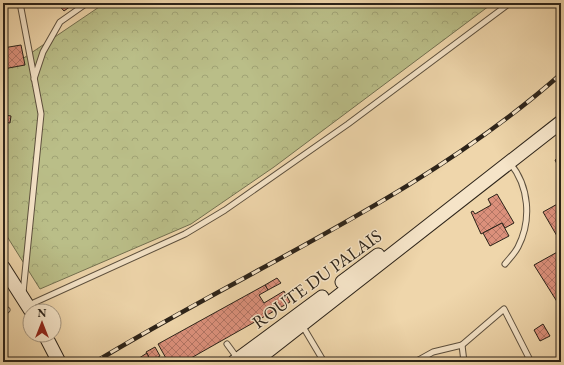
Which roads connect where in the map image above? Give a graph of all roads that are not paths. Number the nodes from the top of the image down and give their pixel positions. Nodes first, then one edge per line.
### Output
1 (20, 3) edge
2 (87, 3) edge
3 (510, 3) edge
4 (34, 80) junction
5 (561, 122) edge
6 (509, 162) junction
7 (504, 264) dead end
8 (6, 271) edge
9 (26, 303) edge
10 (27, 303) edge
11 (29, 303) edge
12 (299, 320) junction
13 (49, 343) edge
14 (227, 344) dead end
15 (462, 345) junction
16 (237, 361) edge
17 (59, 362) edge
18 (254, 362) edge
19 (324, 362) edge
20 (415, 362) edge
21 (464, 362) edge
22 (531, 362) edge

1 - 4 lane
2 - 4 lane
3 - 11 lane
4 - 10 lane
5 - 6 main road, ROUTE DU PALAIS
6 - 7 lane
6 - 12 main road, ROUTE DU PALAIS
8 - 9 main road
12 - 16 main road, ROUTE DU PALAIS
12 - 18 main road, ROUTE DU PALAIS
12 - 19 lane
13 - 17 main road
14 - 16 lane
15 - 20 lane
15 - 21 lane
15 - 22 lane

